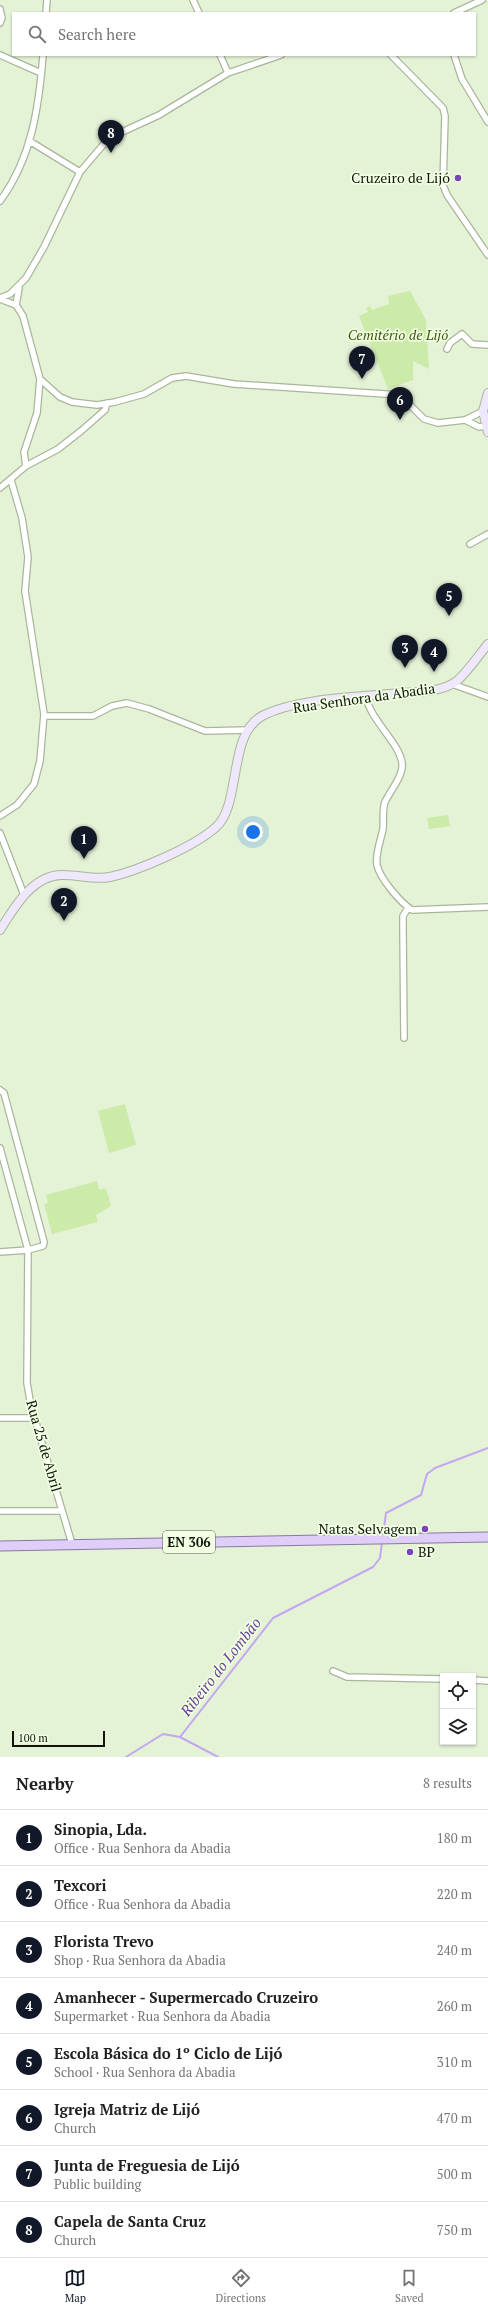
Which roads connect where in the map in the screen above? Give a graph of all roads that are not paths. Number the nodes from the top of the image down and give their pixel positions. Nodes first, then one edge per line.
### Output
1 (47, 0) edge
2 (193, 0) edge
3 (482, 0) edge
4 (0, 9) edge
5 (46, 12) edge
6 (199, 12) edge
7 (456, 12) edge
8 (0, 23) edge
9 (0, 55) edge
10 (43, 56) edge
11 (220, 56) edge
12 (278, 56) edge
13 (392, 56) edge
14 (454, 56) edge
15 (41, 73) junction
16 (228, 73) junction
17 (488, 122) edge
18 (31, 142) junction
19 (80, 172) junction
20 (0, 201) edge
21 (488, 255) edge
22 (20, 287) junction
23 (0, 298) edge
24 (16, 305) junction
25 (488, 345) edge
26 (447, 349) dead end
27 (40, 379) junction
28 (488, 392) edge
29 (107, 403) junction
30 (483, 411) junction
31 (465, 420) junction
32 (487, 429) edge
33 (26, 466) junction
34 (11, 480) junction
35 (0, 488) edge
36 (488, 534) edge
37 (470, 544) dead end
38 (488, 644) edge
39 (452, 684) junction
40 (366, 697) junction
41 (488, 697) edge
42 (44, 716) junction
43 (248, 730) junction
44 (0, 816) edge
45 (0, 833) edge
46 (24, 895) junction
47 (488, 907) edge
48 (408, 908) junction
49 (0, 930) edge
50 (404, 1038) dead end
51 (0, 1090) edge
52 (0, 1148) edge
53 (28, 1250) junction
54 (0, 1252) edge
55 (0, 1418) edge
56 (34, 1418) junction
57 (0, 1511) edge
58 (62, 1511) junction
59 (488, 1537) edge
60 (72, 1544) junction
61 (0, 1546) edge
62 (334, 1671) dead end
63 (440, 1680) edge
64 (476, 1680) edge
65 (488, 1681) edge

1 - 5 street
2 - 6 street
3 - 7 street
4 - 8 street
9 - 15 street
10 - 15 street
11 - 16 street
12 - 16 street
13 - 21 street
14 - 17 street
15 - 18 street
16 - 19 street
18 - 19 street
18 - 20 street
19 - 22 street
22 - 23 street
22 - 24 street
23 - 24 street
24 - 27 street
25 - 26 street
27 - 29 street
27 - 33 street
28 - 30 main road
29 - 31 street
29 - 33 street
30 - 31 street
30 - 32 main road
31 - 32 street
33 - 34 street
34 - 35 street
34 - 42 street
36 - 37 street
38 - 39 main road, Rua Senhora da Abadia
39 - 40 main road, Rua Senhora da Abadia
39 - 41 street
40 - 43 main road, Rua Senhora da Abadia
40 - 48 street
42 - 43 street
42 - 44 street
43 - 46 main road, Rua Senhora da Abadia
45 - 46 street
46 - 49 main road, Rua Senhora da Abadia
47 - 48 street
48 - 50 street
51 - 53 street
52 - 53 street, Rua 25 de Abril
53 - 54 street
53 - 56 street, Rua 25 de Abril
55 - 56 street
56 - 58 street, Rua 25 de Abril
57 - 58 street
58 - 60 street, Rua 25 de Abril
59 - 60 main road, EN 306
60 - 61 main road, EN 306
62 - 63 street
64 - 65 street

